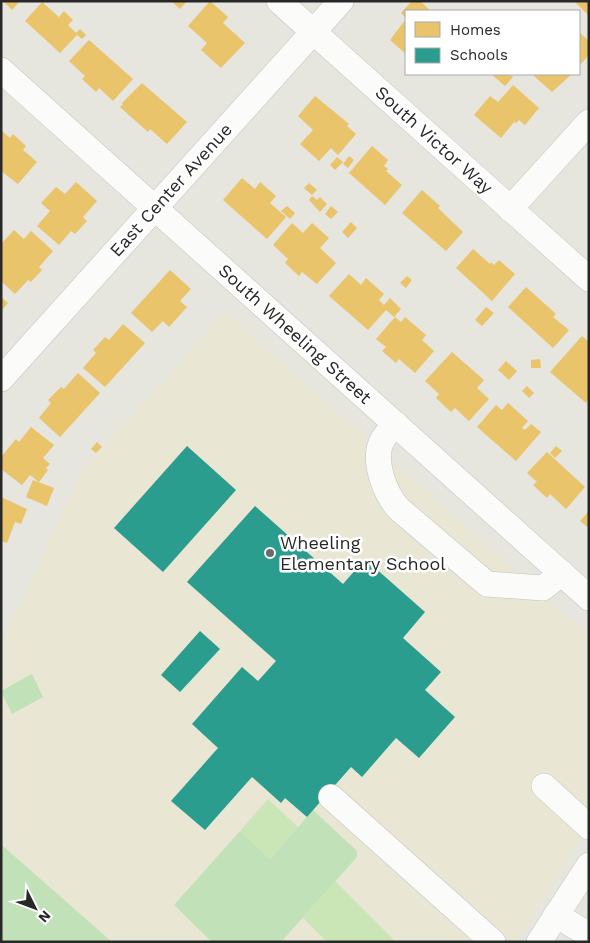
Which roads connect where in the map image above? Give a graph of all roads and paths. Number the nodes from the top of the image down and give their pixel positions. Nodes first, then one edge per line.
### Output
1 (279, 1) edge
2 (341, 1) edge
3 (313, 32) junction
4 (1, 70) edge
5 (589, 122) edge
6 (155, 208) junction
7 (510, 209) junction
8 (589, 279) edge
9 (1, 379) edge
10 (389, 432) junction
11 (562, 573) junction
12 (589, 598) edge
13 (544, 786) dead end
14 (331, 797) dead end
15 (589, 827) edge
16 (589, 865) edge
17 (556, 915) junction
18 (589, 935) edge
19 (493, 942) edge
20 (539, 942) edge

1 - 3 street, South Victor Way
2 - 3 street, East Center Avenue
3 - 6 street, East Center Avenue
3 - 7 street, South Victor Way
4 - 6 street, South Wheeling Street
5 - 7 street
6 - 9 street, East Center Avenue
6 - 10 street, South Wheeling Street
7 - 8 street, South Victor Way
10 - 11 street, South Wheeling Street
10 - 11 street
11 - 12 street, South Wheeling Street
13 - 15 street
14 - 19 street
16 - 17 street
17 - 18 street
17 - 20 street

